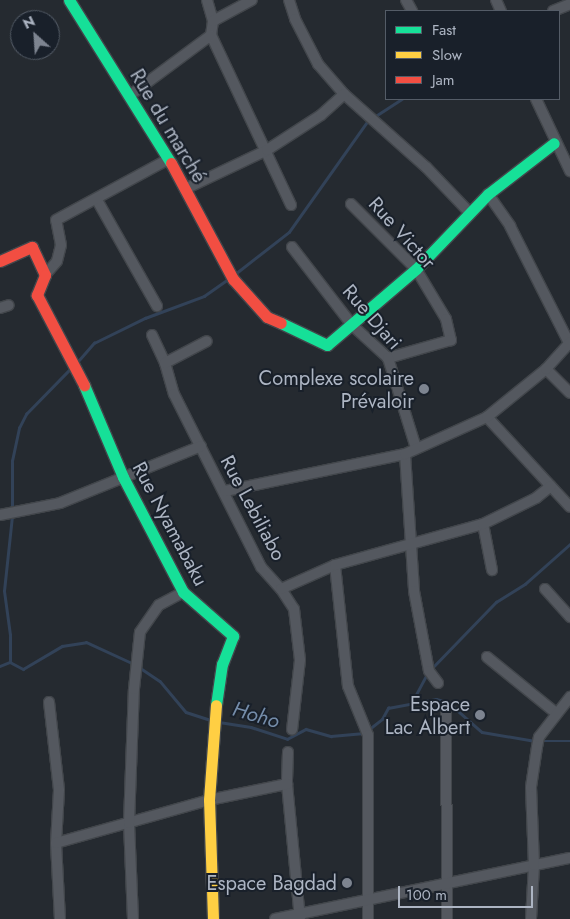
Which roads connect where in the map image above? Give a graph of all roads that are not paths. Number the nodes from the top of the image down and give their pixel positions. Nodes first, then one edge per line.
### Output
1 (69, 0) edge
2 (207, 0) edge
3 (252, 0) edge
4 (289, 0) edge
5 (570, 4) edge
6 (555, 10) edge
7 (214, 21) junction
8 (211, 35) junction
9 (344, 94) junction
10 (129, 96) junction
11 (536, 100) edge
12 (554, 143) junction
13 (267, 150) junction
14 (169, 159) junction
15 (570, 171) edge
16 (185, 189) junction
17 (488, 194) junction
18 (97, 200) junction
19 (351, 204) dead end
20 (291, 205) dead end
21 (470, 213) junction
22 (292, 247) dead end
23 (0, 261) edge
24 (416, 269) junction
25 (45, 275) junction
26 (157, 306) dead end
27 (352, 325) junction
28 (152, 335) dead end
29 (207, 341) dead end
30 (570, 342) edge
31 (388, 358) junction
32 (165, 363) junction
33 (546, 369) junction
34 (570, 393) edge
35 (487, 417) junction
36 (201, 446) junction
37 (416, 448) junction
38 (405, 454) junction
39 (123, 477) junction
40 (551, 486) junction
41 (225, 491) junction
42 (570, 507) edge
43 (7, 514) edge
44 (483, 524) junction
45 (412, 546) junction
46 (335, 565) junction
47 (492, 570) dead end
48 (282, 589) junction
49 (545, 589) dead end
50 (183, 592) junction
51 (570, 617) edge
52 (487, 657) dead end
53 (438, 683) dead end
54 (568, 701) edge
55 (49, 702) dead end
56 (446, 707) dead end
57 (556, 713) junction
58 (292, 730) dead end
59 (288, 752) dead end
60 (287, 784) junction
61 (209, 800) junction
62 (129, 823) junction
63 (56, 843) junction
64 (570, 858) edge
65 (534, 865) junction
66 (446, 883) junction
67 (367, 899) junction
68 (300, 916) edge
69 (60, 919) edge
70 (133, 919) edge
71 (213, 919) edge
72 (275, 919) edge
73 (368, 919) edge
74 (447, 919) edge
75 (531, 919) edge

1 - 10 street, Rue du marché
2 - 7 street
3 - 7 street
4 - 9 street
5 - 6 street
7 - 8 street
8 - 10 street
8 - 13 street
9 - 13 street
9 - 21 street
10 - 14 street, Rue du marché
11 - 12 street
12 - 15 street
12 - 17 street
13 - 16 street
13 - 20 street
14 - 16 street, Rue du marché
14 - 18 street
16 - 27 street, Rue du marché
17 - 21 street
17 - 30 street
18 - 25 street
18 - 26 street
19 - 24 street, Rue Victor
21 - 24 street
22 - 27 street, Rue Djari
23 - 25 street
24 - 27 street
24 - 31 street, Rue Victor
25 - 39 street, Rue Nyamabaku
27 - 31 street, Rue Djari
28 - 32 street, Rue Lebiliabo
29 - 32 street
30 - 33 street
31 - 37 street, Rue Djari
32 - 36 street, Rue Lebiliabo
33 - 34 street
33 - 35 street
35 - 37 street
35 - 40 street
36 - 39 street
36 - 41 street, Rue Lebiliabo
37 - 38 street
38 - 41 street
38 - 45 street
39 - 43 street
39 - 50 street, Rue Nyamabaku
40 - 42 street
40 - 44 street
41 - 48 street, Rue Lebiliabo
44 - 45 street
44 - 47 street
45 - 46 street
45 - 53 street
46 - 48 street
46 - 67 street
48 - 58 street, Rue Lebiliabo
49 - 51 street
50 - 61 street, Rue Nyamabaku
50 - 62 street
52 - 57 street
54 - 57 street
55 - 63 street
56 - 66 street
57 - 65 street
59 - 60 street
60 - 61 street
60 - 68 street
61 - 62 street
61 - 71 street
62 - 63 street
62 - 70 street
63 - 69 street
64 - 65 street
65 - 66 street
65 - 75 street
66 - 67 street
66 - 74 street
67 - 68 street
67 - 73 street
68 - 72 street

